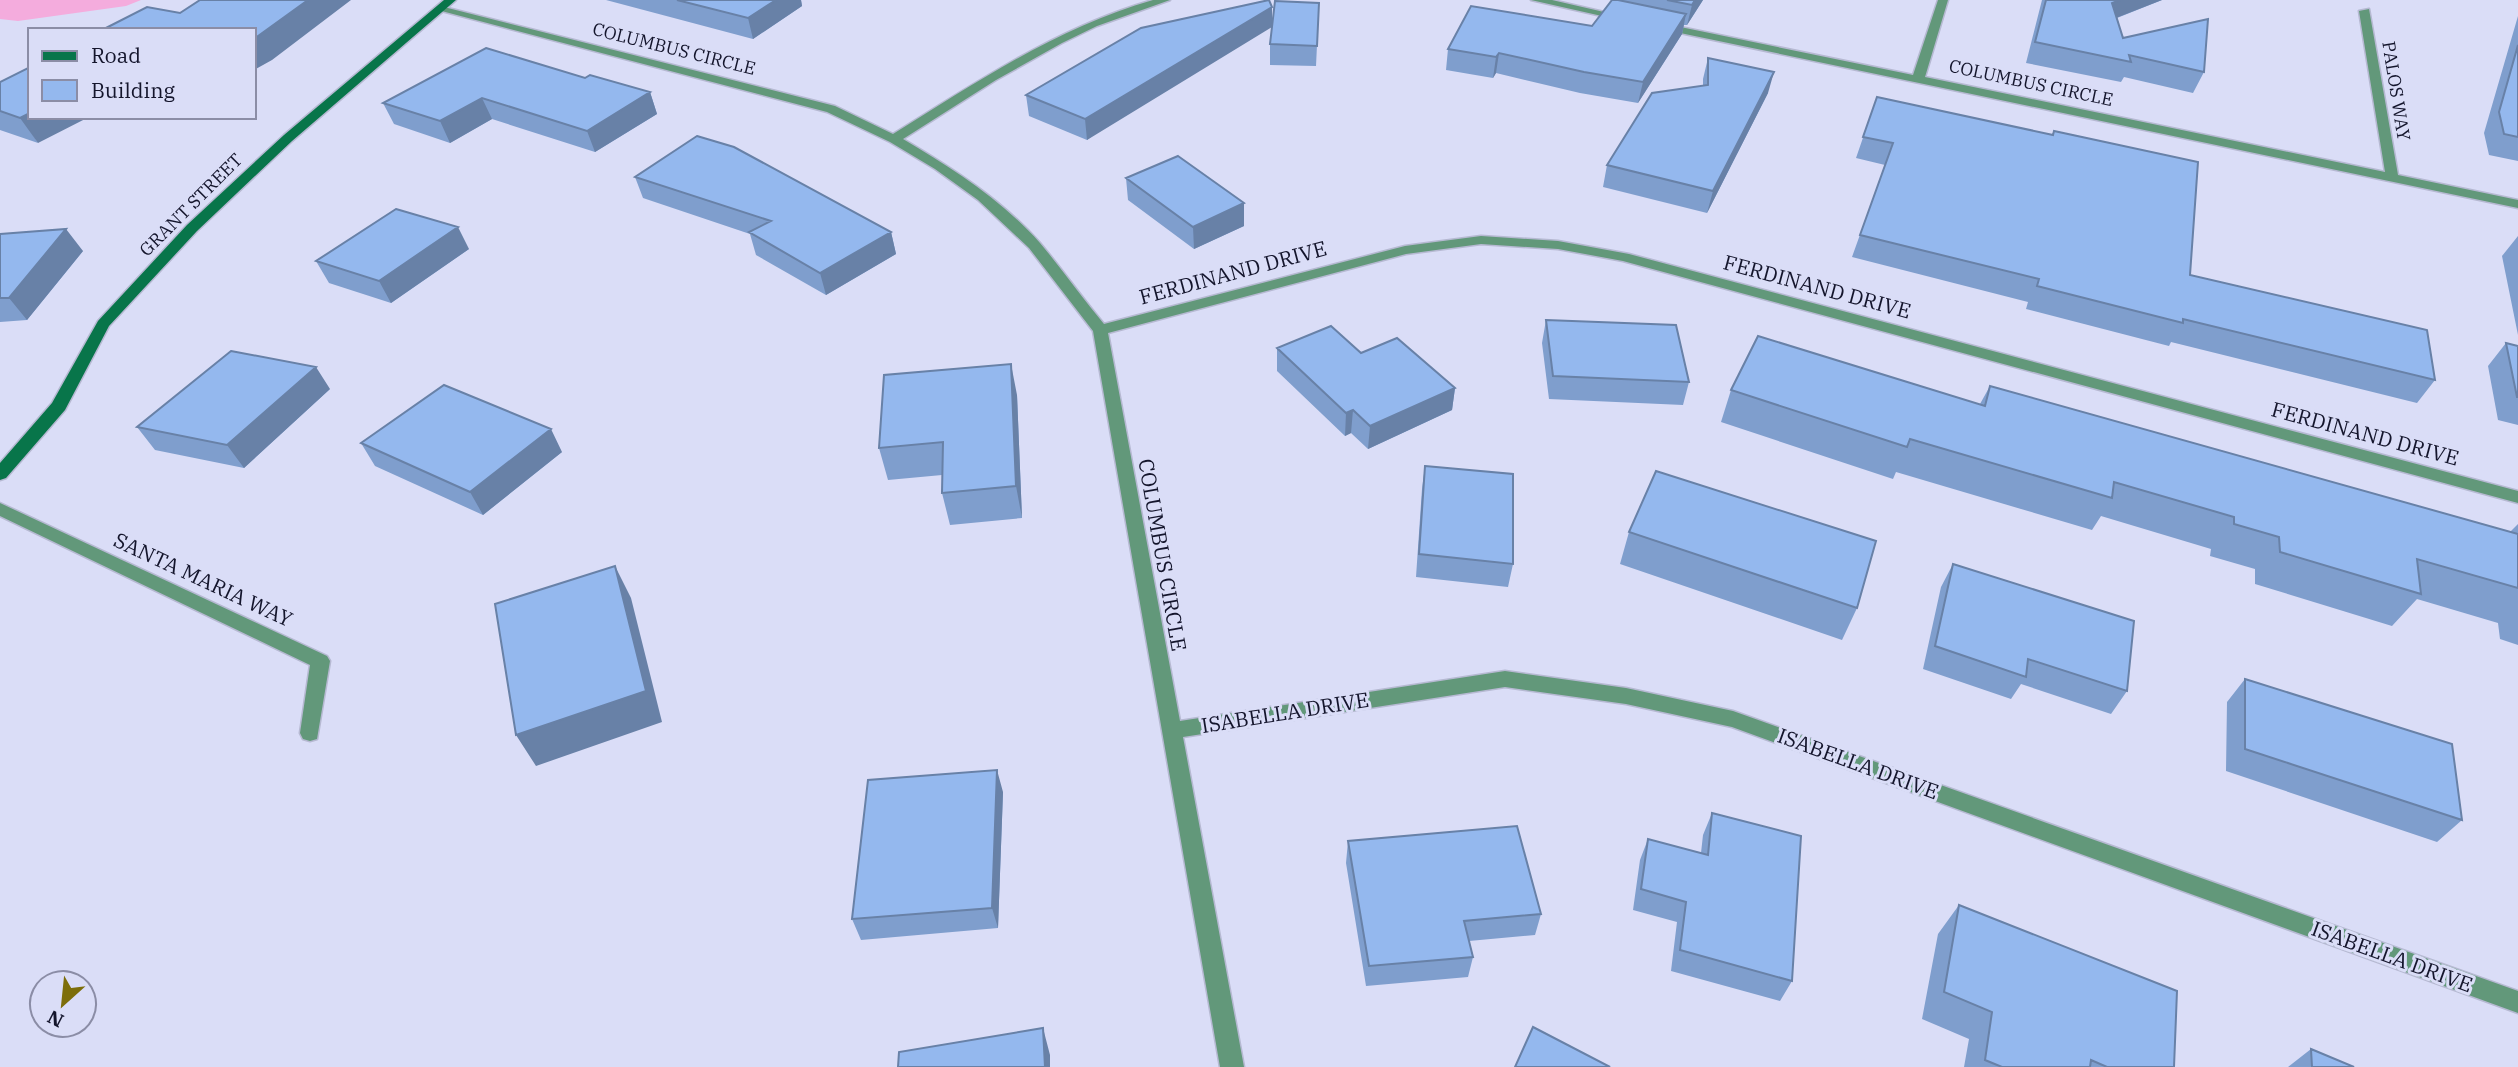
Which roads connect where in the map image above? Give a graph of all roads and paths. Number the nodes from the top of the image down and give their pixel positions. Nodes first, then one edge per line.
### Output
1 (1165, 0) edge
2 (1536, 0) edge
3 (1943, 0) edge
4 (445, 5) edge
5 (2365, 11) dead end
6 (1631, 20) edge
7 (1645, 23) edge
8 (1918, 79) junction
9 (894, 139) junction
10 (2392, 178) junction
11 (2518, 204) edge
12 (1100, 330) junction
13 (0, 474) edge
14 (2518, 497) edge
15 (0, 509) edge
16 (1173, 730) junction
17 (310, 733) dead end
18 (2518, 1002) edge
19 (1232, 1067) edge

1 - 9 street
2 - 6 street
3 - 8 street
4 - 9 street, COLUMBUS CIRCLE
4 - 13 street, GRANT STREET
5 - 10 street, PALOS WAY
7 - 8 street, COLUMBUS CIRCLE
8 - 10 street, COLUMBUS CIRCLE
9 - 12 street, COLUMBUS CIRCLE
10 - 11 street, COLUMBUS CIRCLE
12 - 14 street, FERDINAND DRIVE
12 - 16 street, COLUMBUS CIRCLE
15 - 17 street, SANTA MARIA WAY
16 - 18 street, ISABELLA DRIVE
16 - 19 street, COLUMBUS CIRCLE

